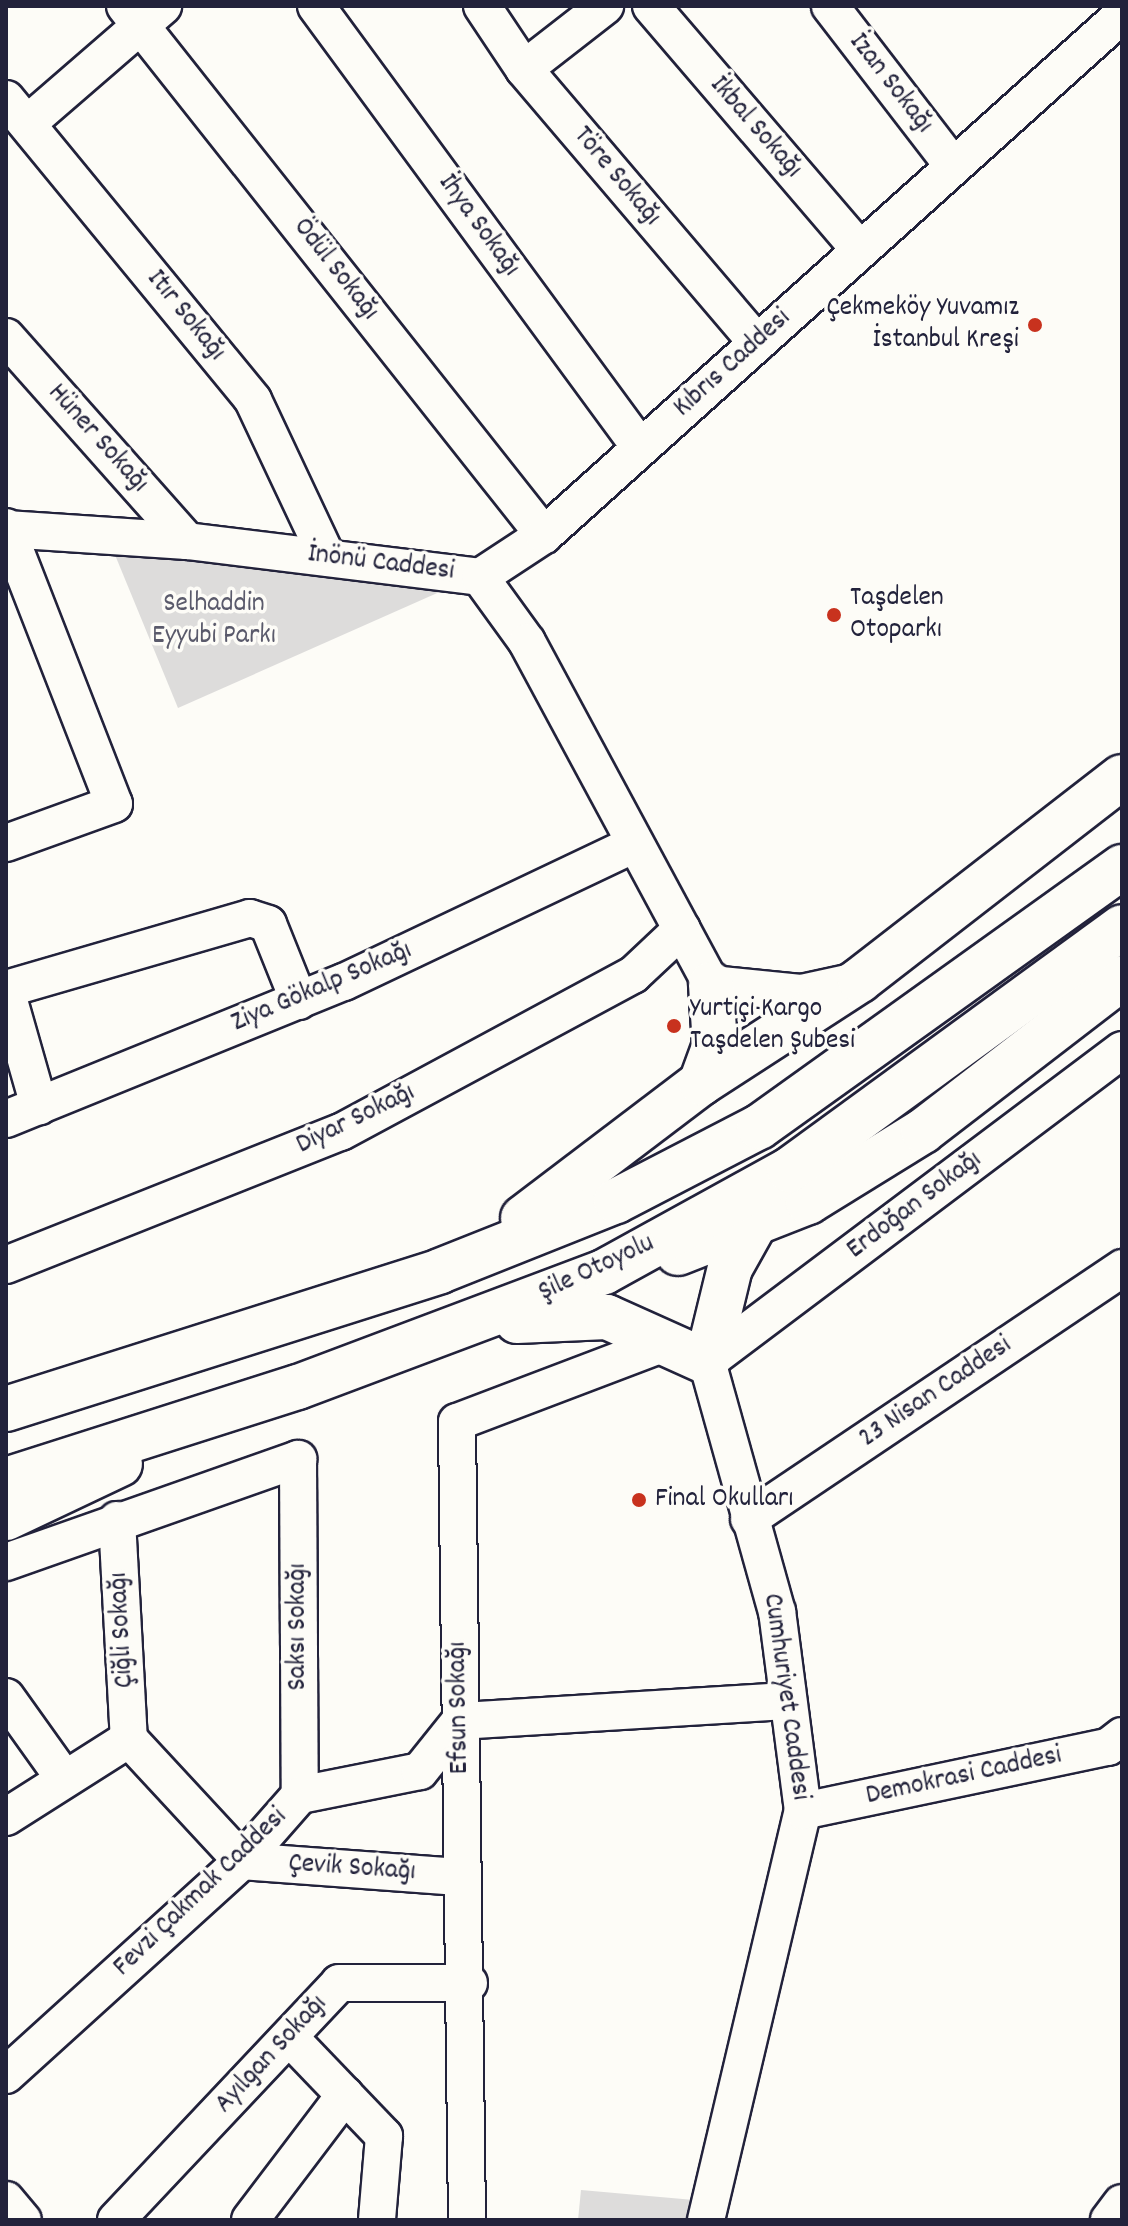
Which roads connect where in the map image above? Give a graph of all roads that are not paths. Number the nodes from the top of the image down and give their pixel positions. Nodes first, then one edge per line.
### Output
1 (316, 6) edge
2 (482, 6) edge
3 (605, 6) edge
4 (651, 6) edge
5 (830, 6) edge
6 (143, 13) edge
7 (1122, 15) edge
8 (524, 69) junction
9 (17, 111) edge
10 (951, 163) junction
11 (859, 249) junction
12 (6, 337) edge
13 (757, 343) junction
14 (640, 447) junction
15 (7, 528) edge
16 (544, 535) junction
17 (187, 541) junction
18 (327, 557) junction
19 (480, 577) junction
20 (1122, 777) edge
21 (6, 843) edge
22 (633, 845) junction
23 (1122, 867) edge
24 (1122, 927) edge
25 (682, 929) junction
26 (1122, 978) edge
27 (860, 980) junction
28 (711, 984) junction
29 (6, 989) edge
30 (299, 1001) junction
31 (1119, 1060) edge
32 (701, 1083) junction
33 (39, 1106) junction
34 (6, 1119) edge
35 (789, 1170) junction
36 (752, 1228) junction
37 (6, 1265) edge
38 (1122, 1268) edge
39 (440, 1271) junction
40 (604, 1272) junction
41 (447, 1331) junction
42 (668, 1342) junction
43 (185, 1349) junction
44 (707, 1362) junction
45 (6, 1386) edge
46 (6, 1409) edge
47 (196, 1422) junction
48 (6, 1480) edge
49 (6, 1518) edge
50 (749, 1519) junction
51 (117, 1520) junction
52 (6, 1562) edge
53 (6, 1697) edge
54 (784, 1701) junction
55 (460, 1721) junction
56 (129, 1739) junction
57 (1117, 1751) edge
58 (63, 1777) junction
59 (300, 1795) junction
60 (803, 1811) junction
61 (6, 1817) edge
62 (242, 1861) junction
63 (461, 1877) junction
64 (469, 1983) junction
65 (290, 2038) junction
66 (6, 2075) edge
67 (345, 2095) junction
68 (6, 2200) edge
69 (1122, 2203) edge
70 (23, 2220) edge
71 (116, 2220) edge
72 (250, 2220) edge
73 (377, 2220) edge
74 (467, 2220) edge
75 (706, 2220) edge
76 (1109, 2220) edge

1 - 14 street, İhya Sokağı
2 - 8 street, Töre Sokağı
3 - 8 street
4 - 11 street, İkbal Sokağı
5 - 10 street, İzan Sokağı
6 - 9 street
6 - 16 street, Ödül Sokağı
7 - 10 street, Kıbrıs Caddesi
8 - 13 street, Töre Sokağı
9 - 18 street, Itır Sokağı
10 - 11 street, Kıbrıs Caddesi
11 - 13 street, Kıbrıs Caddesi
12 - 17 street, Hüner Sokağı
13 - 14 street, Kıbrıs Caddesi
14 - 16 street, Kıbrıs Caddesi
15 - 17 street, İnönü Caddesi
15 - 21 street
16 - 19 street, Kıbrıs Caddesi
17 - 18 street, İnönü Caddesi
18 - 19 street, İnönü Caddesi
19 - 22 street, İnönü Caddesi
20 - 27 highway
22 - 25 street, İnönü Caddesi
22 - 30 street, Ziya Gökalp Sokağı
23 - 39 highway, Şile Otoyolu
24 - 35 highway, Şile Otoyolu
25 - 28 street, İnönü Caddesi
25 - 37 street, Diyar Sokağı
26 - 36 highway
27 - 28 street
27 - 32 highway
28 - 32 highway
29 - 30 street
29 - 33 street
30 - 33 street, Ziya Gökalp Sokağı
31 - 44 street, Erdoğan Sokağı
32 - 39 highway
33 - 34 street, Ziya Gökalp Sokağı
35 - 36 highway
35 - 40 highway, Şile Otoyolu
36 - 40 highway
36 - 44 highway
38 - 50 street, 23 Nisan Caddesi
39 - 43 highway, Şile Otoyolu
40 - 41 highway, Şile Otoyolu
41 - 42 highway
41 - 47 highway, Şile Otoyolu
42 - 44 highway
42 - 55 street, Efsun Sokağı
43 - 45 highway
43 - 46 highway, Şile Otoyolu
44 - 50 street, Cumhuriyet Caddesi
47 - 48 highway, Şile Otoyolu
47 - 49 highway
50 - 54 street, Cumhuriyet Caddesi
51 - 52 street
51 - 56 street, Çiğli Sokağı
51 - 59 street, Saksı Sokağı
53 - 58 street
54 - 55 street
54 - 60 street, Cumhuriyet Caddesi
55 - 59 street, Fevzi Çakmak Caddesi
55 - 63 street, Efsun Sokağı
56 - 58 street
56 - 62 street
57 - 60 street, Demokrasi Caddesi
58 - 61 street
59 - 62 street, Fevzi Çakmak Caddesi
60 - 75 street, Cumhuriyet Caddesi
62 - 63 street, Çevik Sokağı
62 - 66 street, Fevzi Çakmak Caddesi
63 - 64 street, Efsun Sokağı
64 - 65 street, Ayılgan Sokağı
64 - 74 street, Efsun Sokağı
65 - 67 street
65 - 71 street, Ayılgan Sokağı
67 - 72 street
67 - 73 street
68 - 70 street
69 - 76 street

